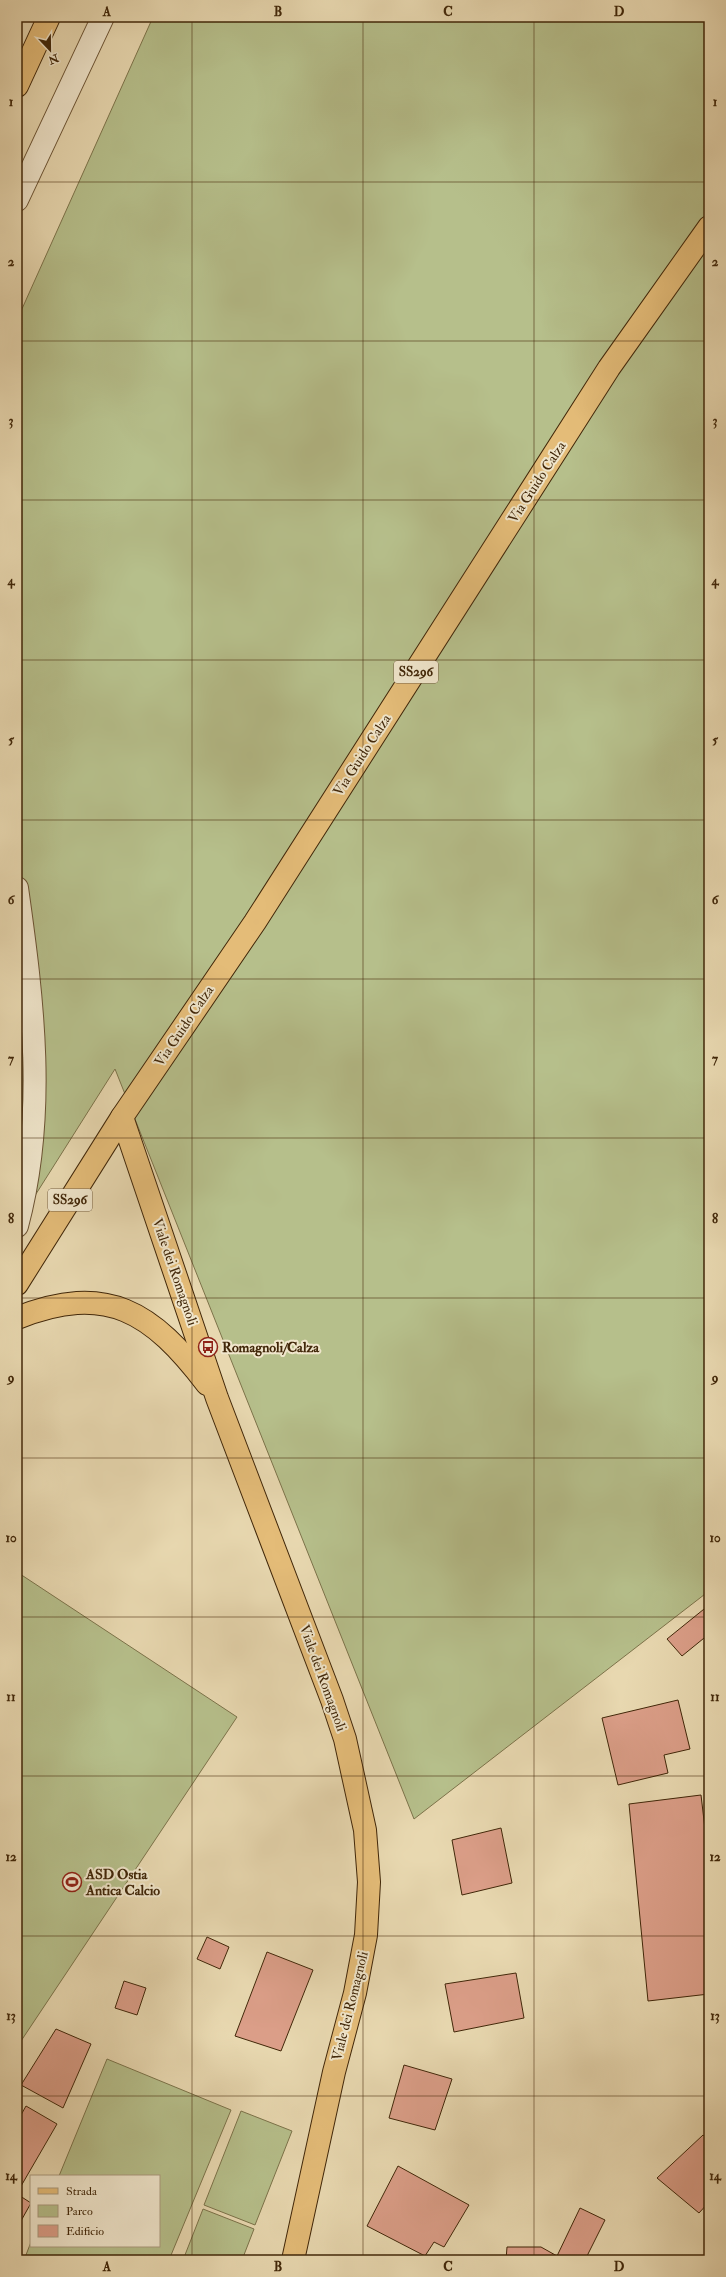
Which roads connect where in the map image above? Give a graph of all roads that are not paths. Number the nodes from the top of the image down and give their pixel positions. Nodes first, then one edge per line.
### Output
1 (49, 17) edge
2 (103, 17) edge
3 (17, 86) edge
4 (17, 200) edge
5 (709, 227) edge
6 (17, 888) edge
7 (122, 1116) junction
8 (17, 1226) edge
9 (17, 1284) edge
10 (17, 1318) edge
11 (217, 1398) junction
12 (293, 2260) edge

1 - 3 main road
2 - 4 street
5 - 7 main road, Via Guido Calza / SS296
6 - 8 street
7 - 9 main road, Via Guido Calza / SS296
7 - 11 main road, Viale dei Romagnoli
10 - 11 main road
11 - 12 main road, Viale dei Romagnoli

